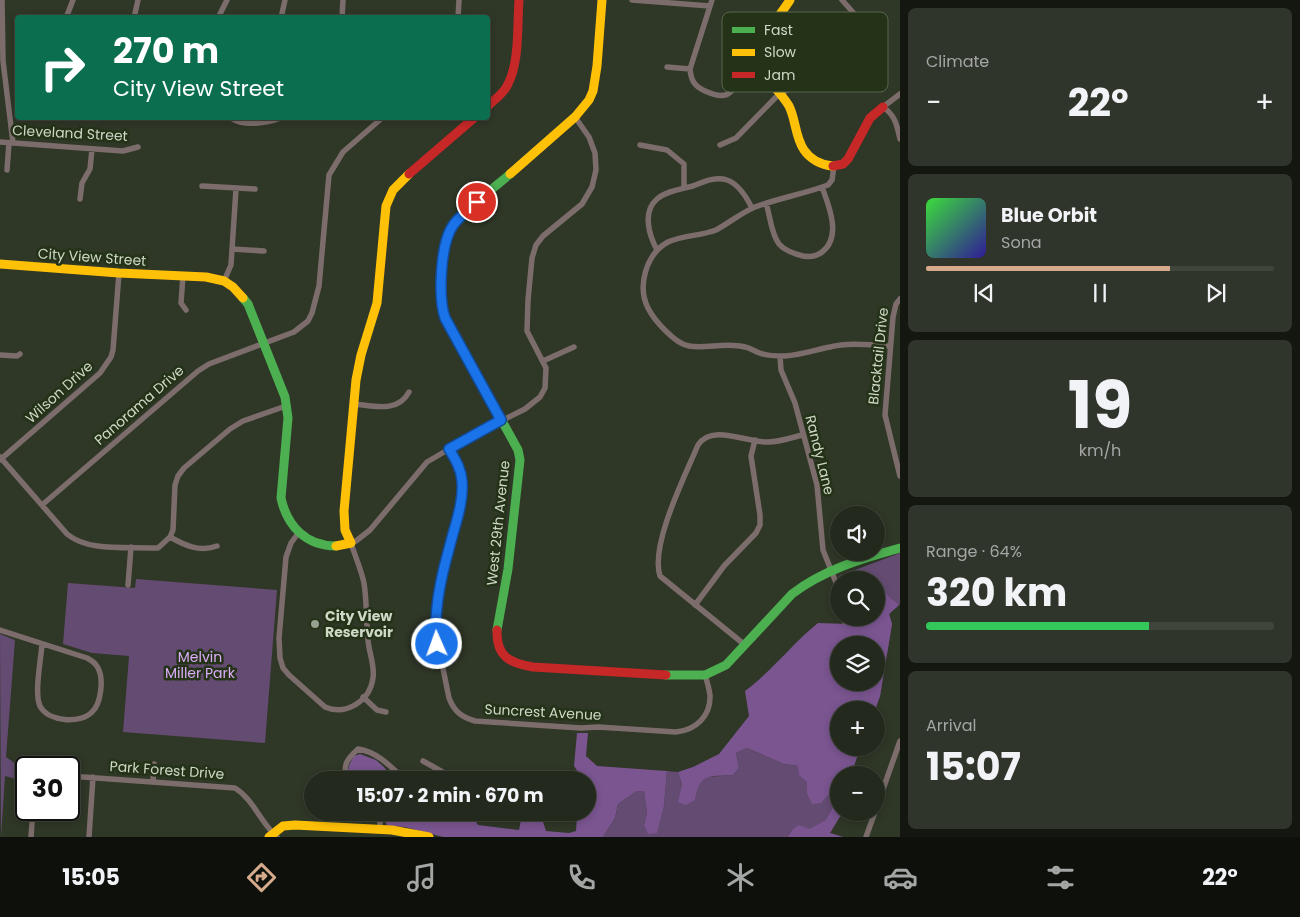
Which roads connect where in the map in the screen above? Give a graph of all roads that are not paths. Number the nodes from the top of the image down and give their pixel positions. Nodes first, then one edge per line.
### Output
1 (2, 0) edge
2 (71, 0) edge
3 (138, 0) edge
4 (227, 0) edge
5 (286, 0) edge
6 (343, 0) edge
7 (459, 0) edge
8 (519, 0) edge
9 (602, 0) edge
10 (632, 0) edge
11 (790, 0) edge
12 (842, 0) edge
13 (711, 3) edge
14 (782, 12) edge
15 (853, 12) edge
16 (67, 15) edge
17 (135, 15) edge
18 (220, 15) edge
19 (282, 15) edge
20 (342, 15) edge
21 (458, 15) edge
22 (1, 38) edge
23 (667, 67) dead end
24 (690, 69) junction
25 (729, 92) edge
26 (784, 92) edge
27 (780, 94) junction
28 (900, 94) edge
29 (490, 104) edge
30 (883, 107) junction
31 (574, 117) junction
32 (235, 120) edge
33 (271, 120) edge
34 (372, 120) edge
35 (379, 120) edge
36 (472, 120) edge
37 (375, 123) junction
38 (900, 139) edge
39 (0, 142) edge
40 (11, 143) junction
41 (640, 145) dead end
42 (720, 145) dead end
43 (138, 147) dead end
44 (92, 149) junction
45 (834, 166) junction
46 (7, 170) dead end
47 (202, 186) dead end
48 (822, 187) junction
49 (236, 188) junction
50 (684, 188) junction
51 (255, 189) dead end
52 (80, 199) dead end
53 (766, 203) junction
54 (752, 208) junction
55 (232, 249) junction
56 (264, 250) dead end
57 (657, 250) junction
58 (0, 264) edge
59 (119, 273) junction
60 (183, 276) junction
61 (224, 281) junction
62 (900, 299) edge
63 (186, 310) dead end
64 (264, 344) junction
65 (890, 346) junction
66 (574, 347) dead end
67 (20, 354) dead end
68 (0, 355) edge
69 (780, 356) junction
70 (543, 361) junction
71 (409, 392) dead end
72 (354, 404) junction
73 (286, 406) junction
74 (501, 420) junction
75 (802, 435) junction
76 (755, 440) junction
77 (449, 449) junction
78 (0, 458) edge
79 (900, 476) edge
80 (42, 505) junction
81 (299, 532) junction
82 (170, 537) junction
83 (351, 543) junction
84 (216, 546) dead end
85 (131, 547) junction
86 (900, 548) edge
87 (832, 571) edge
88 (835, 571) edge
89 (830, 573) edge
90 (128, 585) dead end
91 (695, 605) junction
92 (0, 630) edge
93 (42, 644) junction
94 (745, 645) junction
95 (705, 675) junction
96 (363, 697) junction
97 (386, 712) dead end
98 (900, 744) edge
99 (423, 761) dead end
100 (154, 764) dead end
101 (344, 771) edge
102 (395, 771) edge
103 (441, 771) edge
104 (80, 777) edge
105 (93, 778) junction
106 (152, 781) junction
107 (885, 786) edge
108 (32, 821) edge
109 (380, 821) edge
110 (872, 821) edge
111 (380, 829) junction
112 (273, 836) edge
113 (31, 837) edge
114 (89, 837) edge
115 (429, 837) edge
116 (866, 837) edge

1 - 22 street
2 - 16 street
3 - 17 street
4 - 18 street
5 - 19 street
6 - 20 street
7 - 21 street
8 - 29 street
9 - 31 street, West 29th Avenue
10 - 13 street
11 - 14 street
12 - 15 street
13 - 24 street
22 - 40 street
23 - 24 street
24 - 25 street
26 - 27 street
27 - 42 street
27 - 45 street
28 - 30 street
30 - 38 street
30 - 45 street
31 - 70 street
31 - 74 street, West 29th Avenue
32 - 33 street
34 - 37 street
35 - 37 street, Panorama Drive
36 - 72 street
37 - 64 street, Panorama Drive
39 - 40 street, Cleveland Street
40 - 44 street, Cleveland Street
40 - 46 street
41 - 50 street
43 - 44 street, Cleveland Street
44 - 52 street
45 - 48 street
47 - 49 street
48 - 53 street
48 - 53 street
49 - 51 street
49 - 55 street
50 - 54 street
50 - 57 street
53 - 54 street
54 - 57 street
55 - 56 street
55 - 61 street
57 - 69 street
58 - 59 street, City View Street
59 - 60 street, City View Street
59 - 78 street, Wilson Drive
60 - 61 street, City View Street
60 - 63 street
61 - 64 street
62 - 65 street, Blacktail Drive
64 - 73 street
64 - 80 street, Panorama Drive
65 - 69 street
65 - 79 street, Blacktail Drive
66 - 70 street
67 - 68 street
69 - 75 street, Randy Lane
70 - 74 street
71 - 72 street
72 - 83 street
73 - 81 street
73 - 82 street
74 - 77 street
74 - 95 street, West 29th Avenue
75 - 76 street
75 - 87 street, Randy Lane
76 - 91 street
76 - 91 street
77 - 83 street
77 - 95 street, Suncrest Avenue
78 - 80 street
80 - 85 street
81 - 83 street
81 - 96 street
82 - 84 street
82 - 85 street
83 - 96 street
85 - 90 street
86 - 88 street, West 29th Avenue
89 - 94 street, West 29th Avenue
91 - 94 street
92 - 93 street
93 - 93 street
94 - 95 street, West 29th Avenue
96 - 97 street
98 - 107 street
99 - 103 street
100 - 106 street
101 - 102 street
104 - 105 street, Park Forest Drive
105 - 106 street, Park Forest Drive
105 - 114 street
106 - 112 street, Park Forest Drive
108 - 113 street
109 - 111 street
110 - 116 street
111 - 112 street
111 - 115 street

